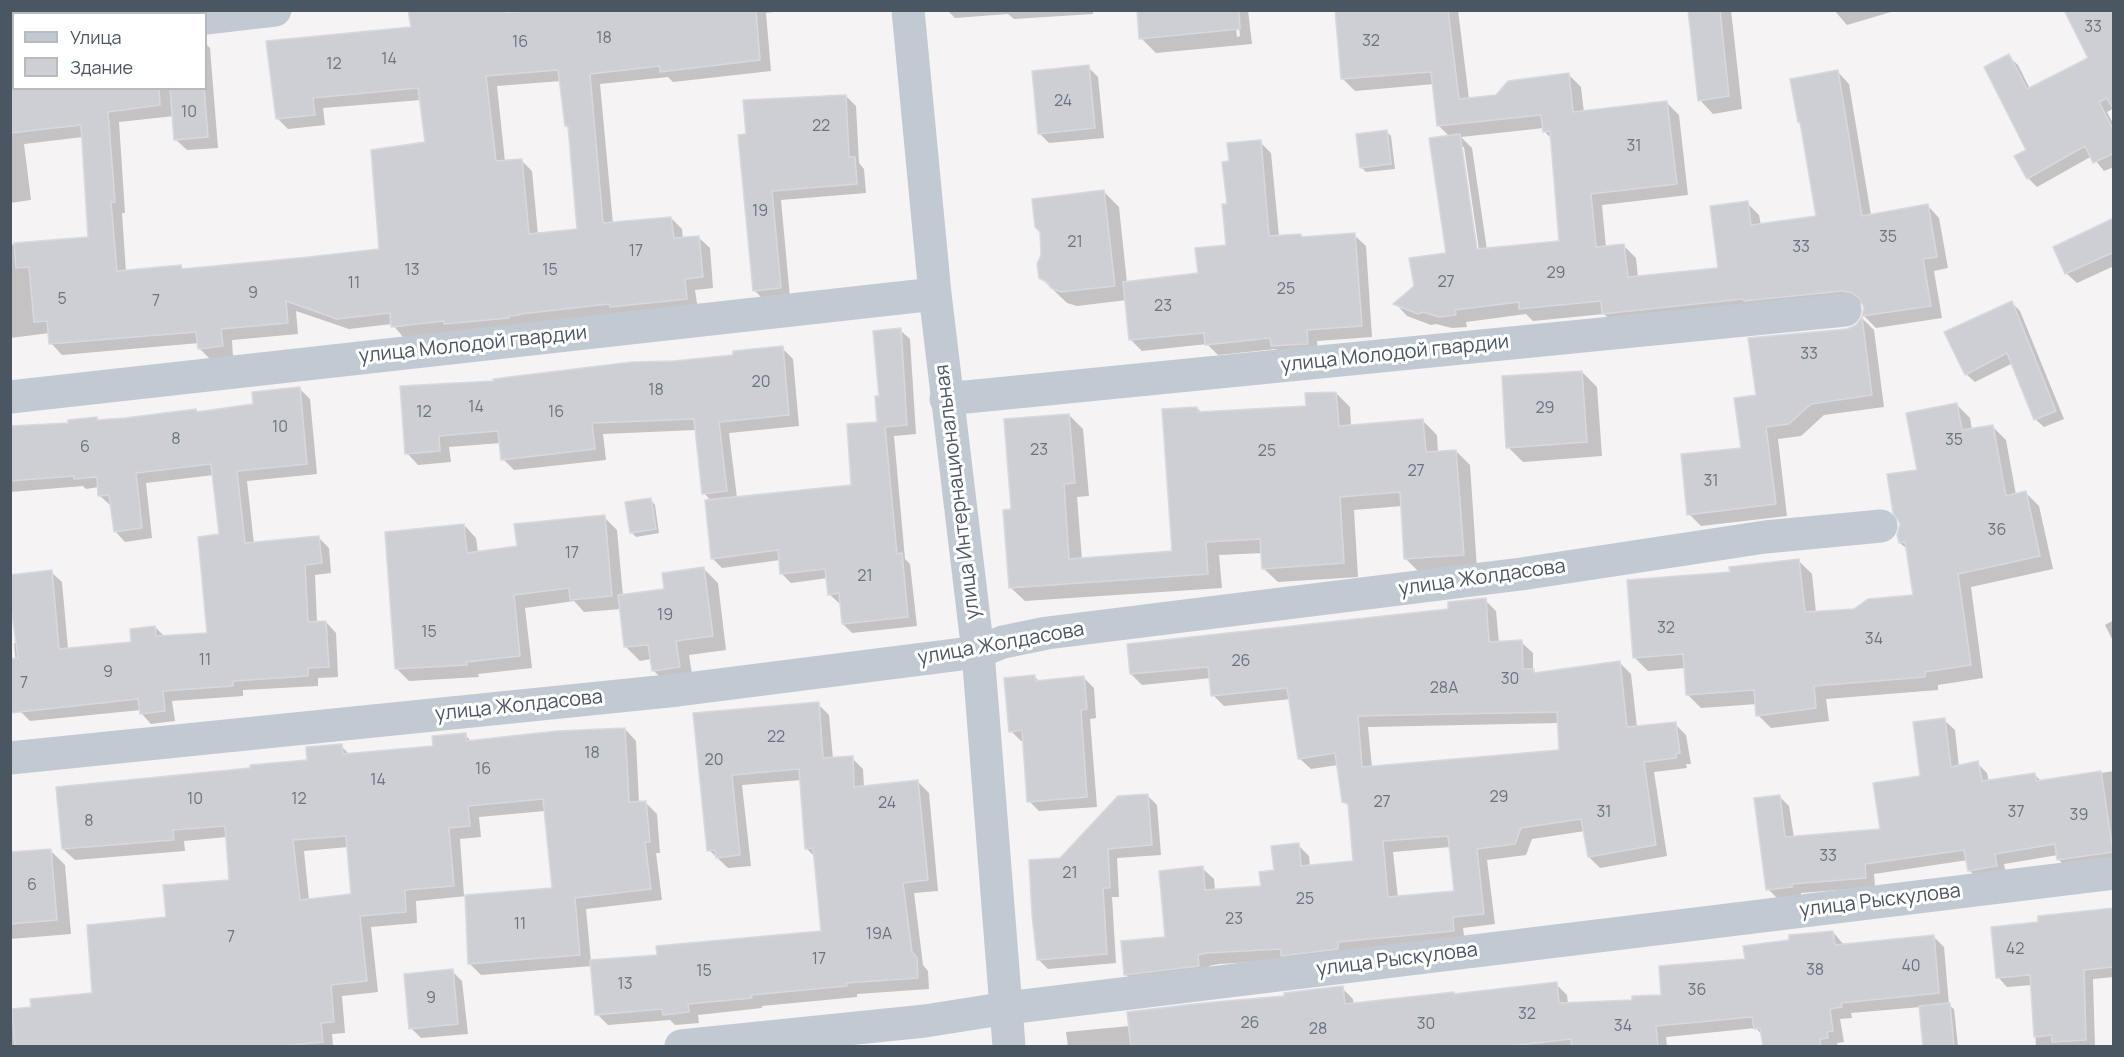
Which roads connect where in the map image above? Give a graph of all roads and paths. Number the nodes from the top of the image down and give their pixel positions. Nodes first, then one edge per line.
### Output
1 (275, 10) edge
2 (908, 10) edge
3 (207, 18) edge
4 (935, 294) junction
5 (1845, 310) dead end
6 (10, 397) edge
7 (946, 399) junction
8 (1881, 526) dead end
9 (978, 652) junction
10 (10, 758) edge
11 (2114, 873) edge
12 (1007, 1008) junction
13 (681, 1047) edge
14 (1009, 1047) edge

1 - 3 street
2 - 4 street, улица Интернациональная
4 - 6 street, улица Молодой гвардии
4 - 7 street, улица Интернациональная
5 - 7 street, улица Молодой гвардии
7 - 9 street, улица Интернациональная
8 - 9 street, улица Жолдасова
9 - 10 street, улица Жолдасова
9 - 12 street, улица Интернациональная
11 - 12 street, улица Рыскулова
12 - 13 street, улица Рыскулова
12 - 14 street, улица Интернациональная

